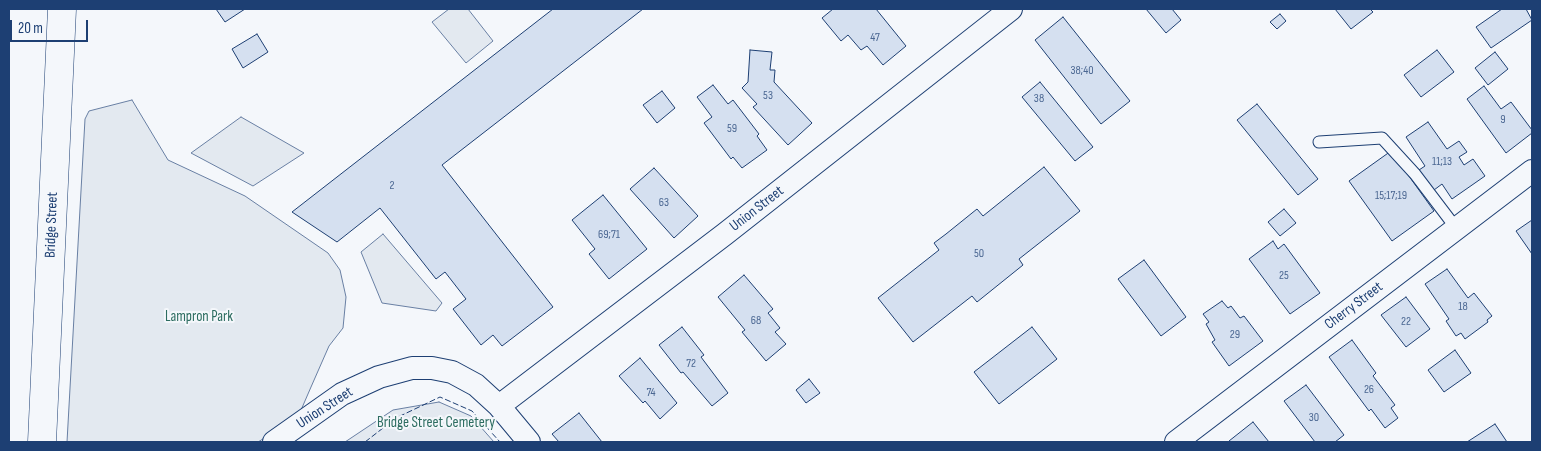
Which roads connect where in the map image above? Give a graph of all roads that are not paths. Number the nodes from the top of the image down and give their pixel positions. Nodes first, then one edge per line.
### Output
1 (62, 9) edge
2 (1012, 9) edge
3 (1319, 142) dead end
4 (1532, 171) edge
5 (1456, 228) junction
6 (499, 406) junction
7 (42, 442) edge
8 (274, 442) edge
9 (529, 442) edge
10 (1176, 442) edge

1 - 7 highway, Bridge Street
2 - 6 street, Union Street
3 - 5 lane
4 - 5 street, Cherry Street
5 - 10 street, Cherry Street
6 - 8 street, Union Street
6 - 9 street, Union Street

